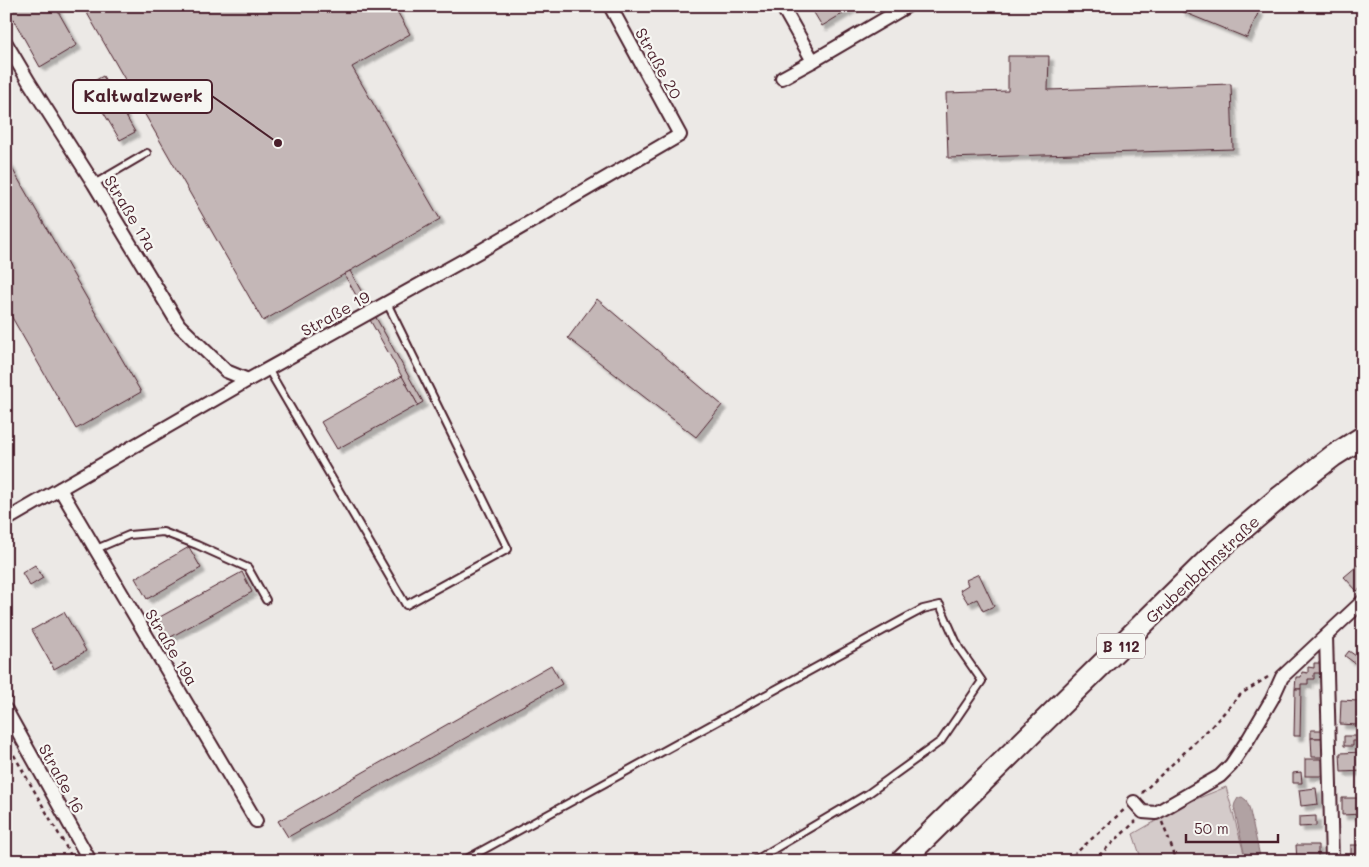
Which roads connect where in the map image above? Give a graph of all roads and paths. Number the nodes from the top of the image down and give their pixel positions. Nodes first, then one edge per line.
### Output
1 (610, 6) edge
2 (782, 6) edge
3 (907, 6) edge
4 (6, 43) edge
5 (813, 61) junction
6 (782, 78) dead end
7 (680, 135) joint
8 (148, 153) dead end
9 (94, 184) junction
10 (387, 303) junction
11 (268, 369) junction
12 (248, 380) junction
13 (1357, 441) edge
14 (60, 489) junction
15 (6, 520) edge
16 (96, 549) junction
17 (266, 600) dead end
18 (1363, 601) edge
19 (1326, 636) junction
20 (1272, 675) dead end
21 (6, 710) edge
22 (6, 741) edge
23 (1134, 802) junction
24 (1143, 812) junction
25 (1158, 812) junction
26 (256, 821) dead end
27 (74, 861) edge
28 (90, 861) edge
29 (463, 861) edge
30 (754, 861) edge
31 (902, 861) edge
32 (1066, 861) edge
33 (1093, 861) edge
34 (1177, 861) edge
35 (1332, 861) edge

1 - 7 street, Straße 20
2 - 5 street
3 - 5 street
4 - 9 street, Straße 17a
5 - 6 street
7 - 10 street, Straße 19
8 - 9 lane
9 - 12 street, Straße 17a
10 - 11 street, Straße 19
10 - 11 lane
11 - 12 street, Straße 19
12 - 14 street, Straße 19
13 - 31 main road, Grubenbahnstraße / B 112
14 - 15 street, Straße 19
14 - 16 street, Straße 19a
16 - 17 lane
16 - 26 street, Straße 19a
18 - 19 street
19 - 25 street
19 - 35 street
20 - 23 path
21 - 28 street, Straße 16
22 - 27 path
23 - 24 street
23 - 32 path
24 - 25 street
24 - 33 path
25 - 34 path
29 - 30 lane

